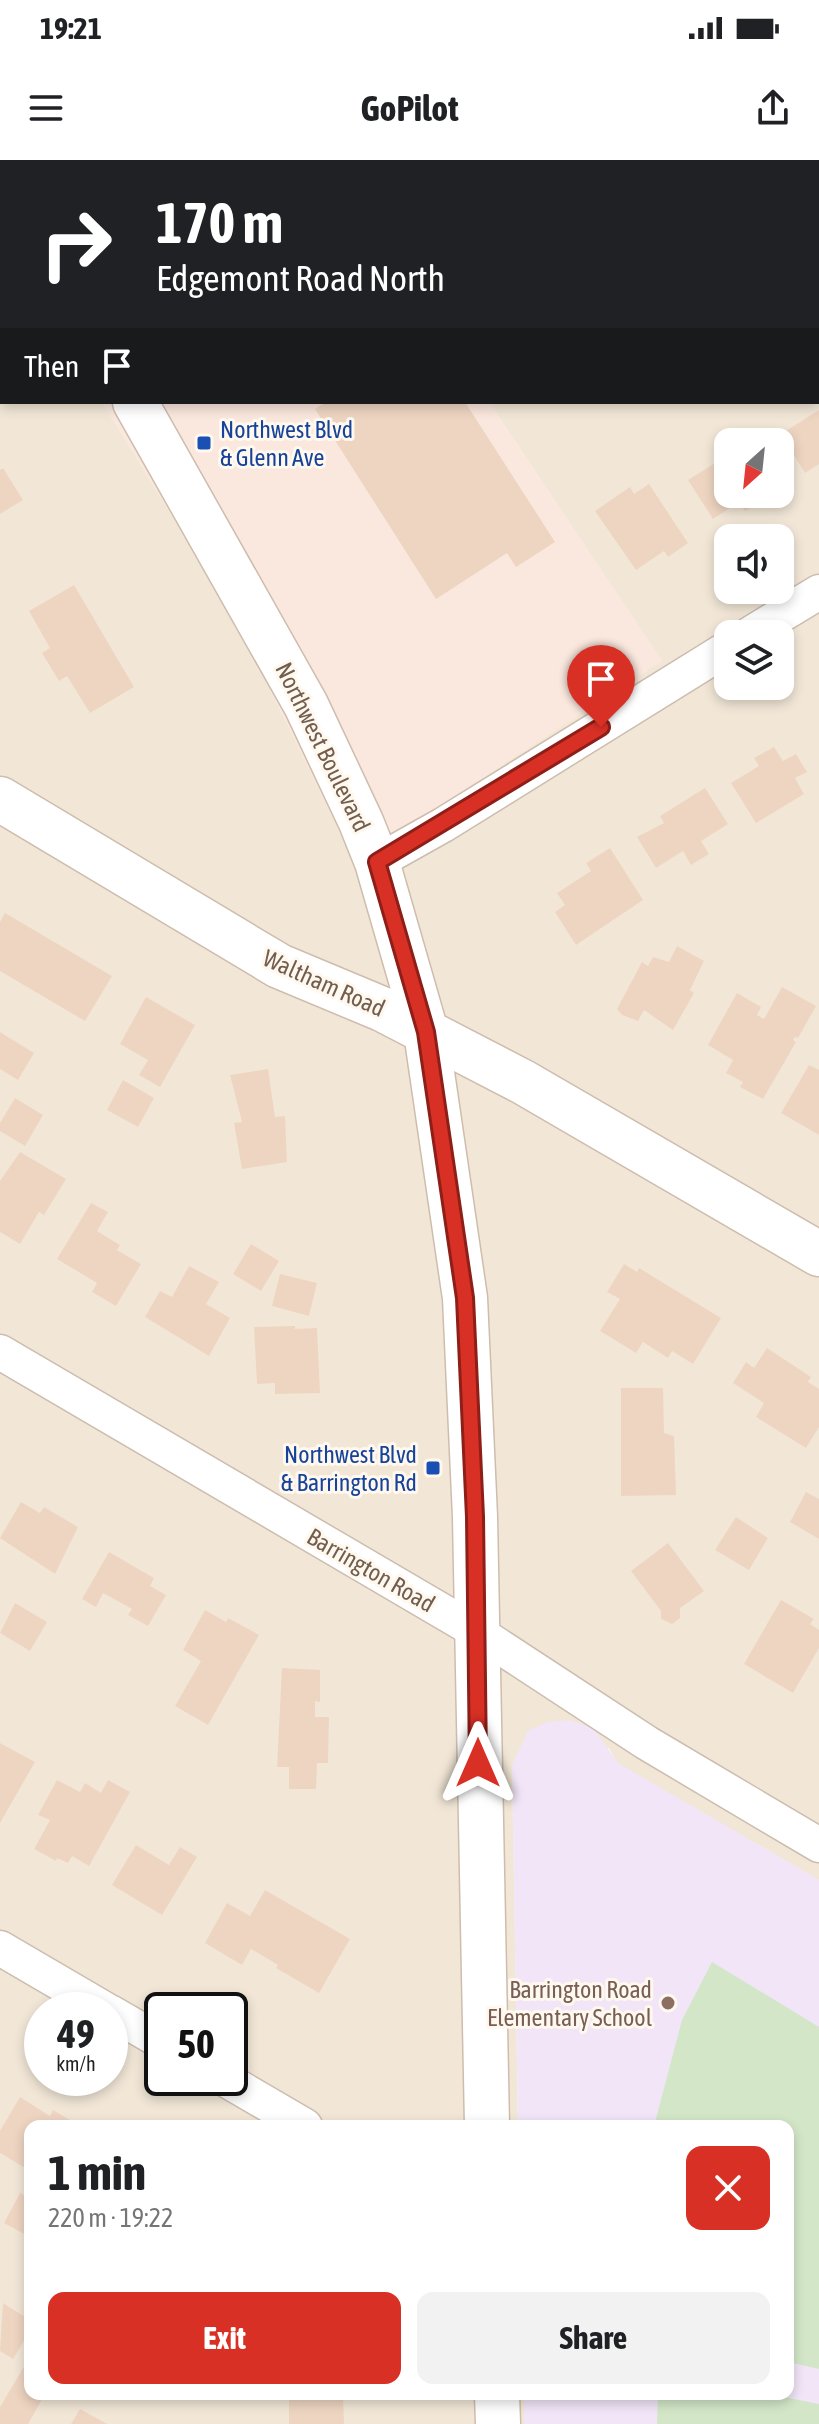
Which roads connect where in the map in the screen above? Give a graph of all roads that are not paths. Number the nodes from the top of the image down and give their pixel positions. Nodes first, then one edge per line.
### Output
1 (136, 404) edge
2 (819, 592) edge
3 (773, 620) edge
4 (714, 657) edge
5 (0, 799) edge
6 (377, 862) junction
7 (426, 1032) junction
8 (819, 1254) edge
9 (0, 1352) edge
10 (476, 1631) junction
11 (819, 1845) edge
12 (0, 1948) edge
13 (75, 1992) edge
14 (248, 2093) edge
15 (295, 2120) edge
16 (487, 2120) edge
17 (497, 2400) edge
18 (498, 2424) edge

1 - 6 main road, Northwest Boulevard
2 - 3 street
4 - 6 street
5 - 7 main road, Waltham Road
6 - 7 main road, Northwest Boulevard
7 - 8 main road, Waltham Road
7 - 10 main road, Northwest Boulevard
9 - 10 street, Barrington Road
10 - 11 street, Barrington Road
10 - 16 main road, Northwest Boulevard
12 - 13 street
14 - 15 street
17 - 18 main road

